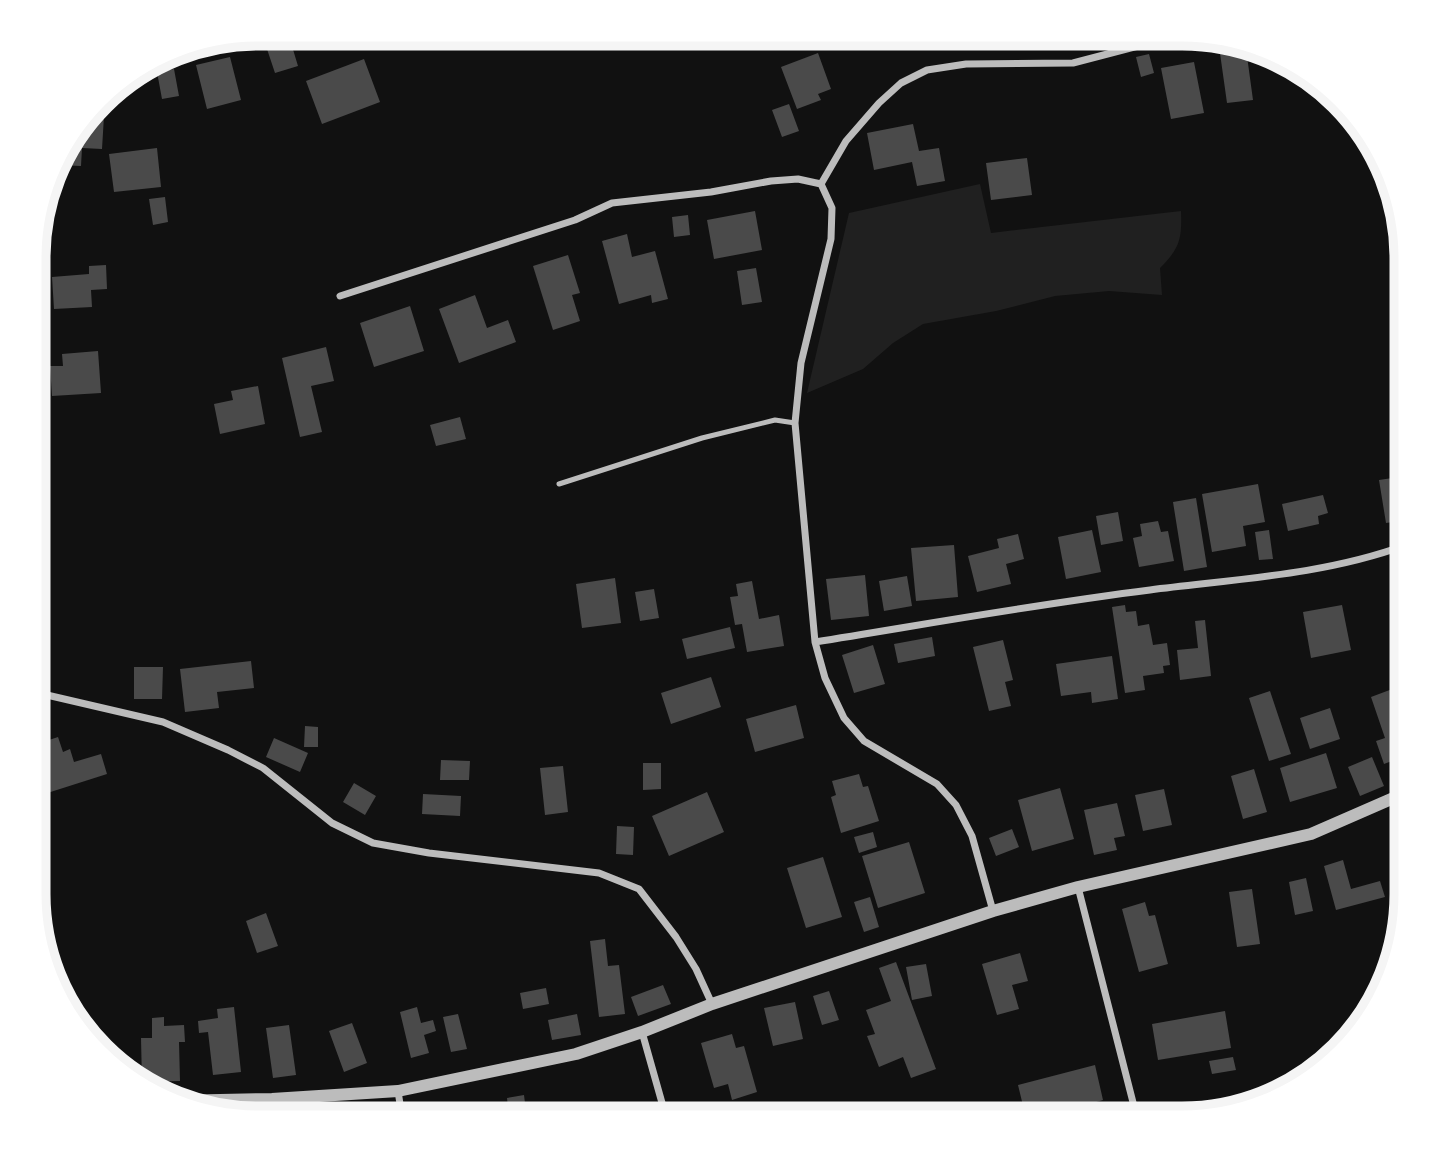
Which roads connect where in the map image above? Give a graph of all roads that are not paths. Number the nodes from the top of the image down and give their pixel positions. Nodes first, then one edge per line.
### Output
1 (1136, 46) edge
2 (821, 184) junction
3 (340, 296) dead end
4 (795, 423) junction
5 (559, 484) dead end
6 (1394, 549) edge
7 (815, 642) junction
8 (46, 695) edge
9 (1393, 798) edge
10 (1078, 887) junction
11 (993, 911) junction
12 (712, 1004) junction
13 (642, 1032) junction
14 (398, 1091) junction
15 (213, 1100) edge
16 (400, 1105) edge
17 (662, 1105) edge
18 (1135, 1106) edge

1 - 2 street
2 - 3 street
2 - 4 street
4 - 5 lane
4 - 7 street
6 - 7 street
7 - 11 street
8 - 12 street
9 - 10 street
10 - 11 street
10 - 18 street
11 - 12 street
12 - 13 street
13 - 14 street
13 - 17 street
14 - 15 street
14 - 16 street

